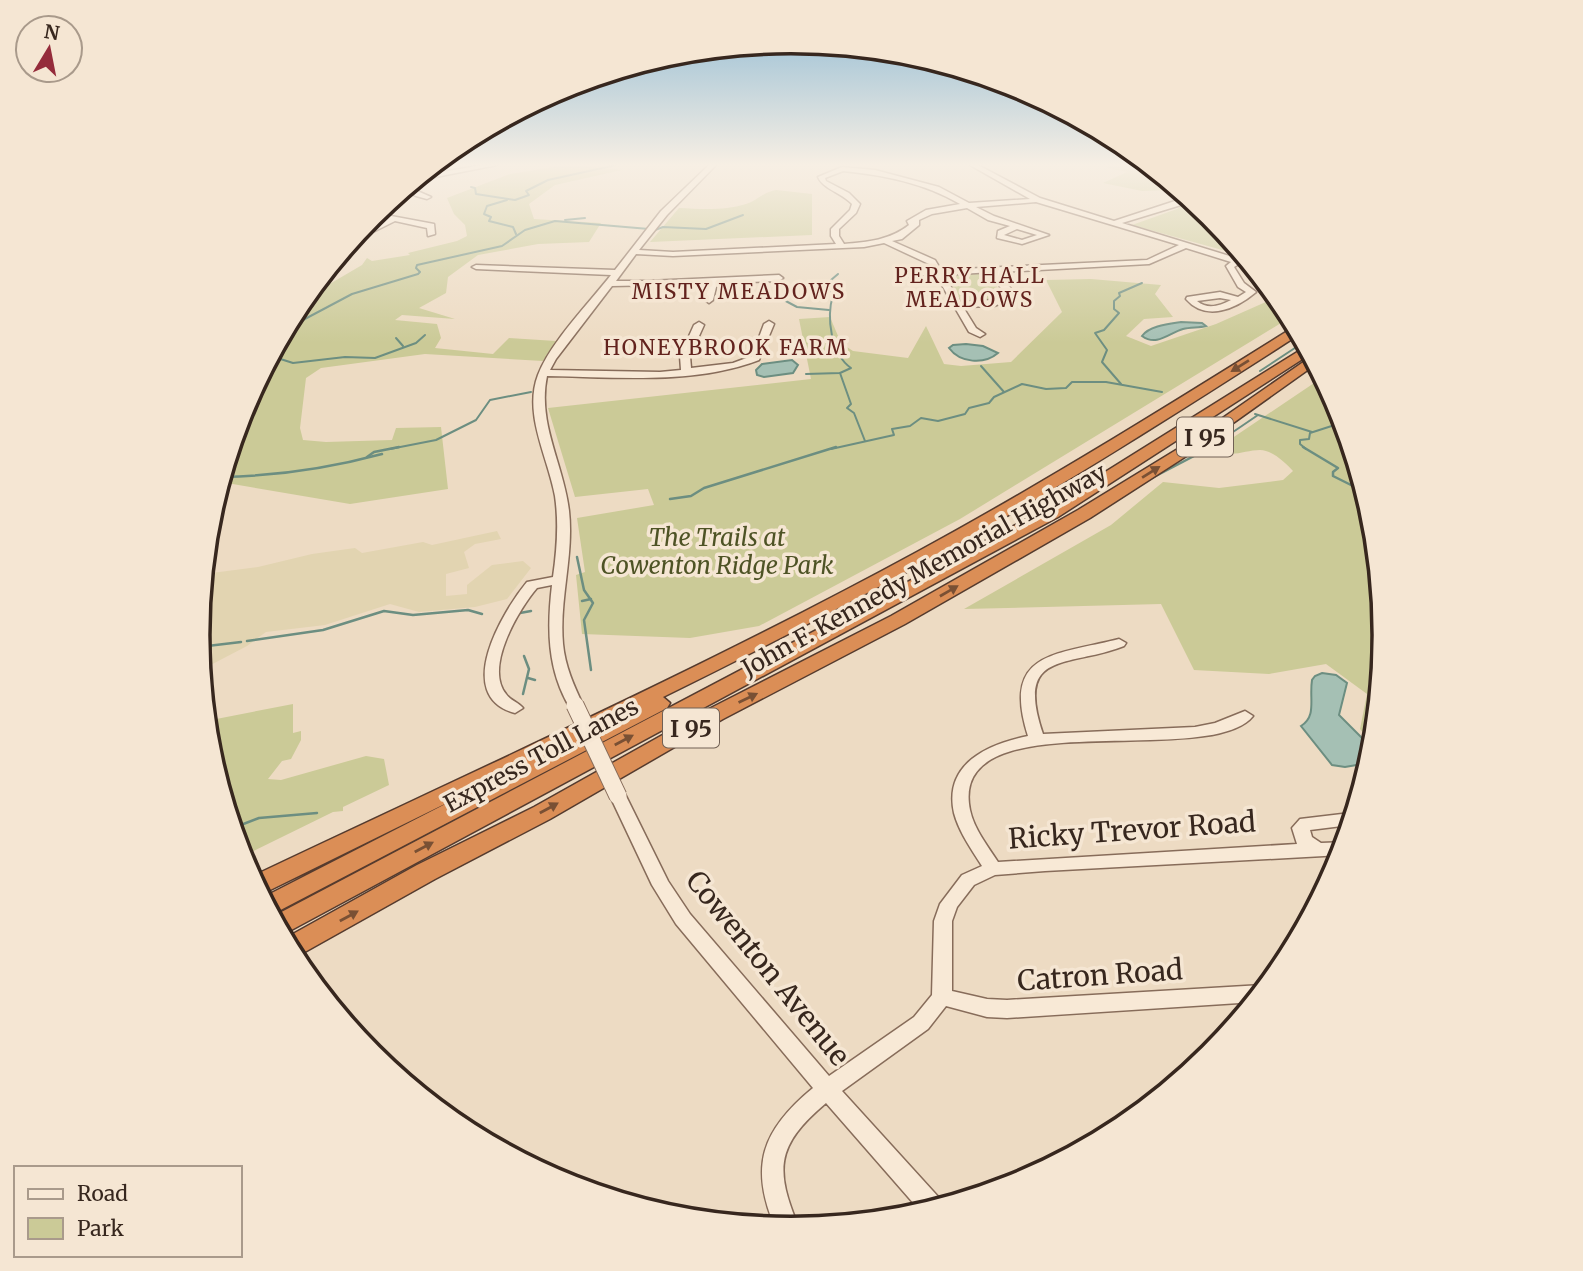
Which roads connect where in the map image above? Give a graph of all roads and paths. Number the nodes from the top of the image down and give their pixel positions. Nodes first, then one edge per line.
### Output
1 (425, 224) edge
2 (656, 224) edge
3 (840, 224) edge
4 (913, 224) edge
5 (1012, 224) edge
6 (1114, 224) edge
7 (1017, 226) junction
8 (431, 234) dead end
9 (886, 241) junction
10 (1186, 244) junction
11 (841, 245) junction
12 (635, 252) junction
13 (1236, 260) edge
14 (1237, 262) edge
15 (476, 267) dead end
16 (995, 270) junction
17 (939, 272) junction
18 (618, 273) junction
19 (905, 274) dead end
20 (779, 278) dead end
21 (713, 281) junction
22 (610, 284) junction
23 (1237, 299) dead end
24 (709, 300) dead end
25 (958, 305) junction
26 (769, 324) dead end
27 (699, 325) dead end
28 (980, 334) dead end
29 (1289, 336) edge
30 (1300, 354) edge
31 (1306, 365) edge
32 (686, 372) junction
33 (543, 373) junction
34 (559, 579) junction
35 (1119, 643) dead end
36 (730, 655) junction
37 (515, 708) dead end
38 (1245, 716) dead end
39 (1037, 739) junction
40 (1342, 821) edge
41 (1332, 849) edge
42 (1319, 850) junction
43 (993, 869) junction
44 (265, 882) edge
45 (275, 903) edge
46 (286, 921) edge
47 (299, 943) edge
48 (1249, 994) edge
49 (942, 997) junction
50 (827, 1089) junction
51 (927, 1201) edge
52 (782, 1217) edge

1 - 8 street
2 - 12 street, Cowenton Avenue
3 - 11 street
4 - 9 street
5 - 7 street
6 - 10 street
7 - 7 street
9 - 11 street
9 - 17 street
10 - 13 street
10 - 16 street
11 - 12 street
12 - 18 street, Cowenton Avenue
14 - 23 street
15 - 18 street
16 - 17 street
16 - 25 street
17 - 19 street
17 - 25 street
18 - 22 street, Cowenton Avenue
20 - 21 street
21 - 22 street
21 - 24 street
22 - 33 street, Cowenton Avenue
25 - 28 street
26 - 32 street
27 - 32 street
29 -> 36 highway, John F. Kennedy Memorial Highway / I 95
46 -> 30 highway, Express Toll Lanes
47 -> 31 highway, John F. Kennedy Memorial Highway / I 95
32 - 33 street
33 - 34 street, Cowenton Avenue
34 - 37 street
34 - 50 street, Cowenton Avenue, bridge
35 - 39 street
36 - 44 highway, John F. Kennedy Memorial Highway / I 95
36 - 45 highway, Express Toll Lanes
38 - 39 street
39 - 43 street
40 - 42 street
41 - 42 street, Ricky Trevor Road
42 - 43 street, Ricky Trevor Road
43 - 49 street, Ricky Trevor Road
48 - 49 street, Catron Road
49 - 50 street
50 - 51 street, Cowenton Avenue
50 - 52 street

